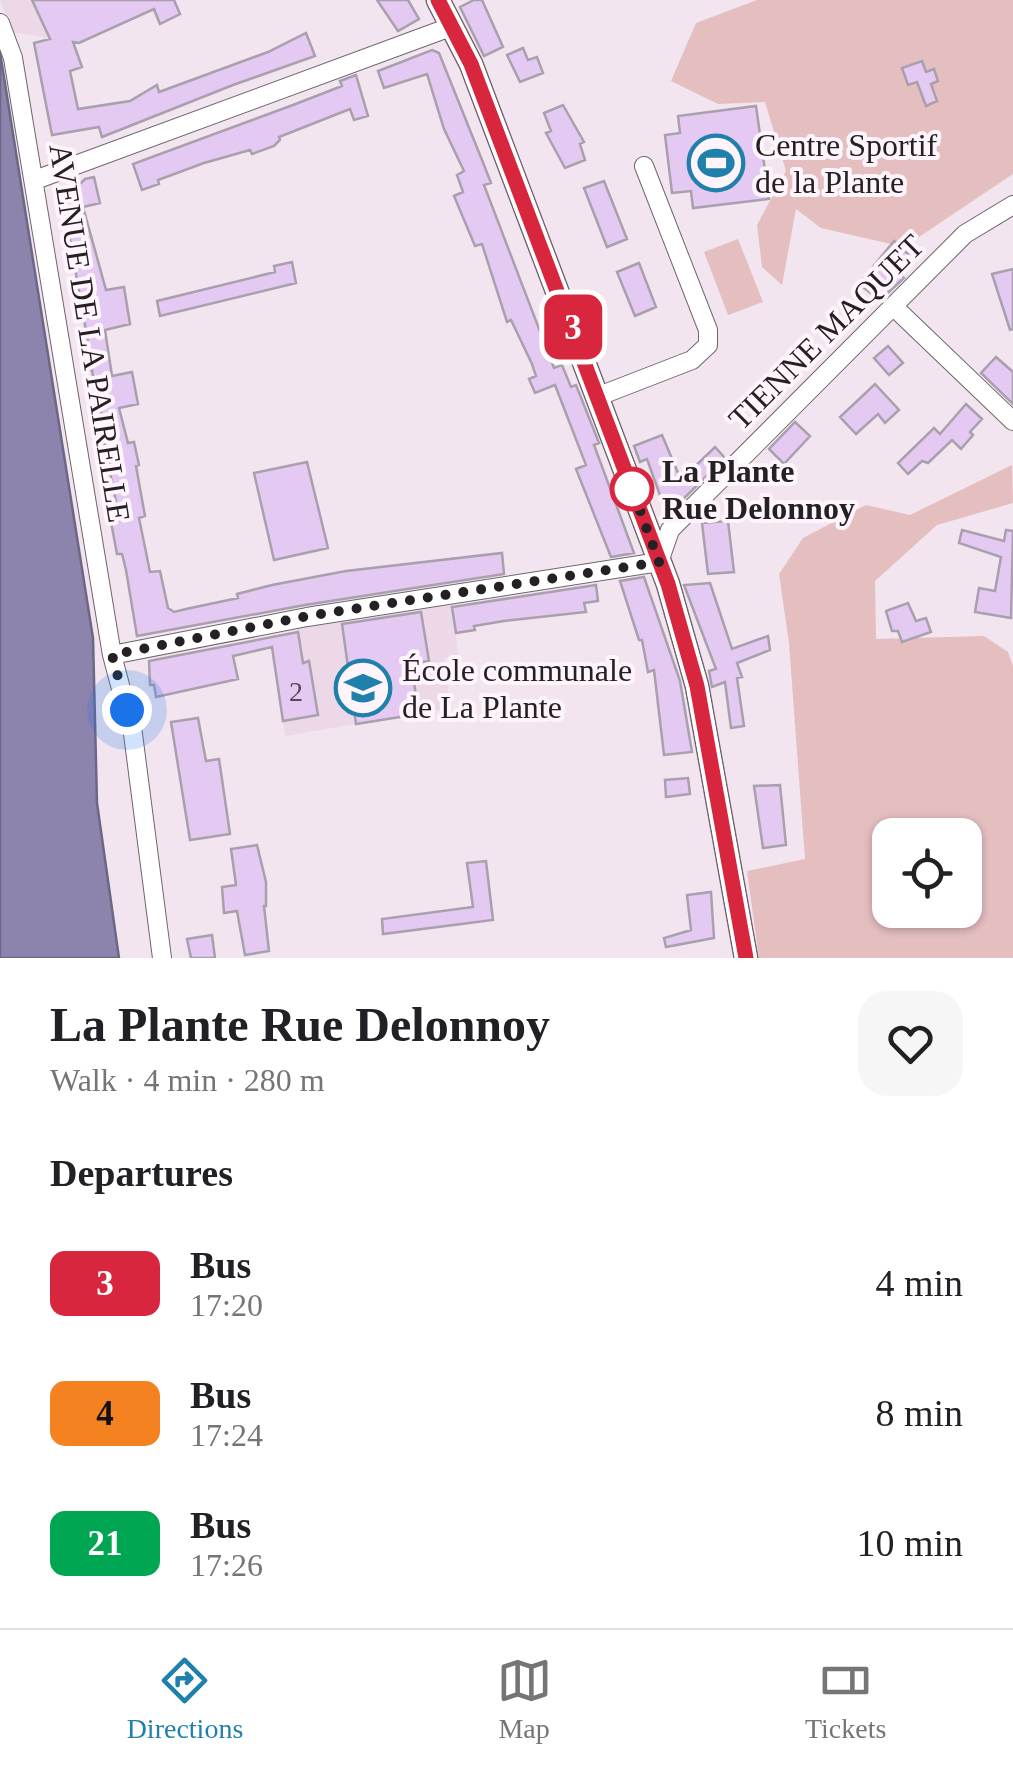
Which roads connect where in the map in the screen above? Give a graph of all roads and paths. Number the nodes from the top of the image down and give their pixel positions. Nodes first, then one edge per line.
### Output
1 (438, 0) edge
2 (0, 23) edge
3 (453, 26) junction
4 (644, 166) dead end
5 (35, 180) junction
6 (1013, 204) edge
7 (895, 308) junction
8 (599, 396) junction
9 (1013, 422) edge
10 (659, 562) junction
11 (112, 655) junction
12 (162, 958) edge
13 (746, 958) edge

1 - 3 main road
2 - 5 street, AVENUE DE LA PAIRELLE
3 - 5 street
3 - 8 main road
4 - 8 street
5 - 11 street, AVENUE DE LA PAIRELLE
6 - 7 street, TIENNE MAQUET
7 - 9 street
7 - 10 street, TIENNE MAQUET
8 - 10 main road
10 - 11 street
10 - 13 main road
11 - 12 street, AVENUE DE LA PAIRELLE

